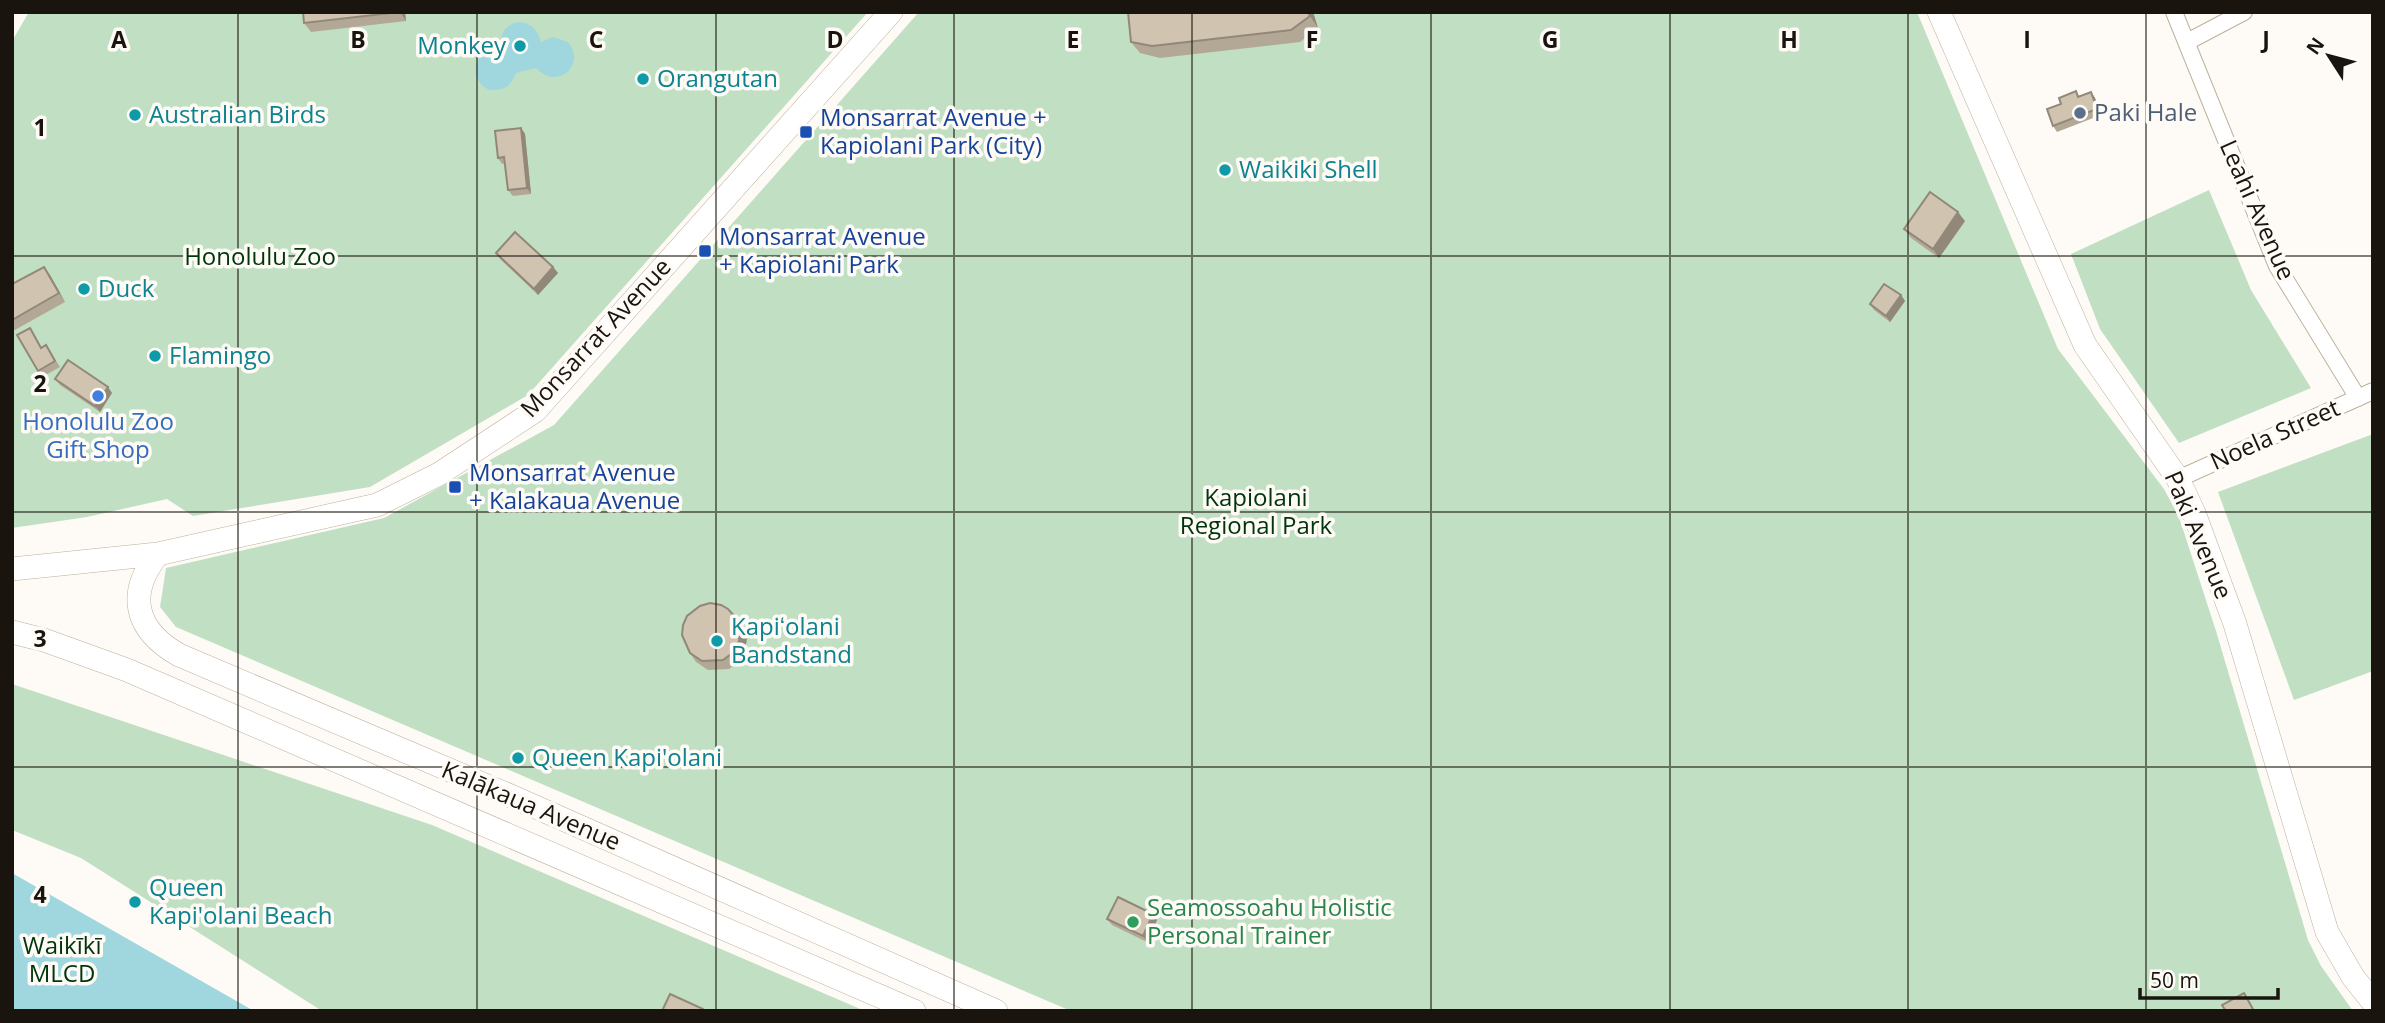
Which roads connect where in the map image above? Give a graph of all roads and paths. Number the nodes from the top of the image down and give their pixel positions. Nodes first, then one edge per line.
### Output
1 (891, 12) edge
2 (1939, 12) edge
3 (2174, 12) edge
4 (2244, 12) edge
5 (2187, 42) junction
6 (2365, 394) edge
7 (2178, 479) junction
8 (158, 554) junction
9 (12, 569) edge
10 (12, 632) edge
11 (2373, 1002) edge
12 (914, 1011) edge
13 (996, 1011) edge

1 - 8 street, Monsarrat Avenue
2 - 7 street, Paki Avenue
3 - 5 street, Leahi Avenue
4 - 5 street
5 - 6 street, Leahi Avenue
6 - 7 street, Noela Street
7 - 11 street, Paki Avenue
8 - 9 street, Monsarrat Avenue
8 - 13 street, Kalākaua Avenue
10 - 12 street, Kalākaua Avenue

